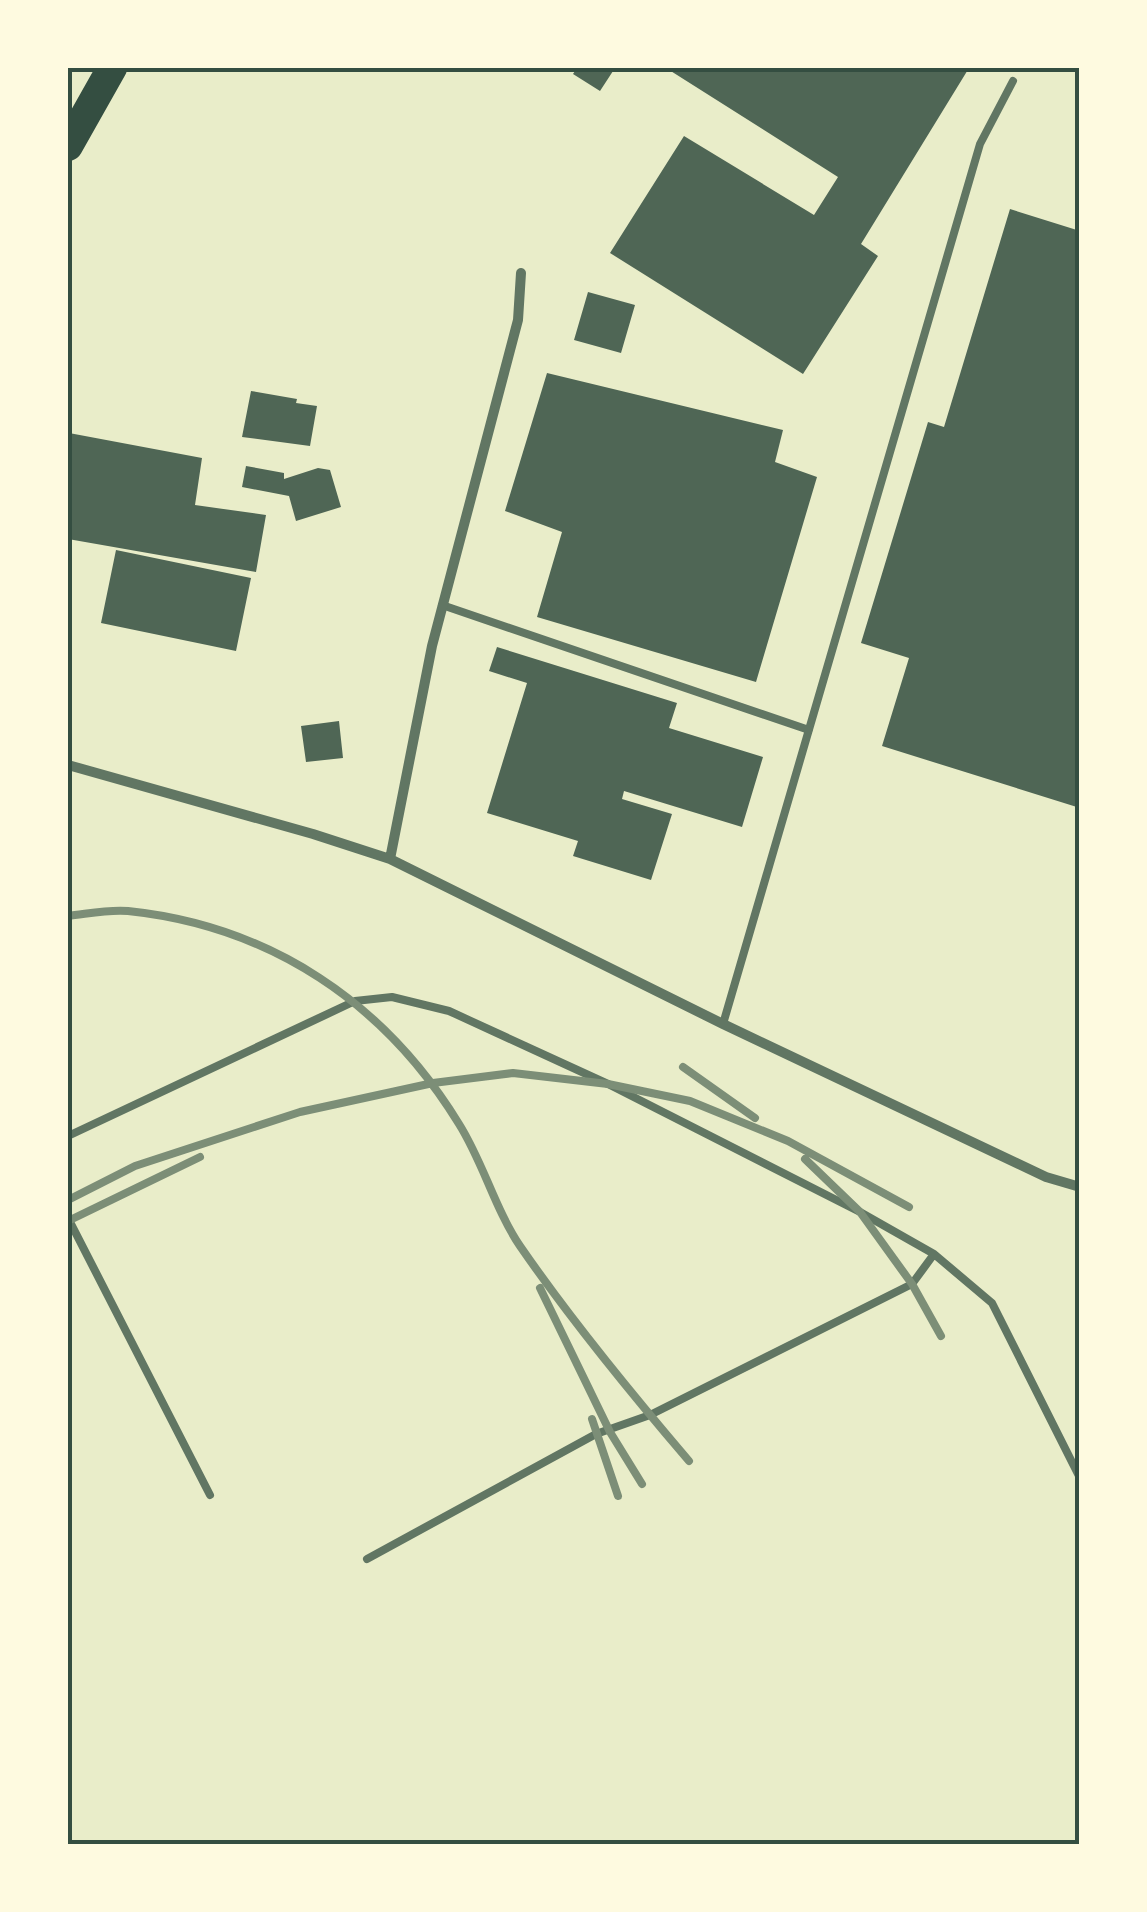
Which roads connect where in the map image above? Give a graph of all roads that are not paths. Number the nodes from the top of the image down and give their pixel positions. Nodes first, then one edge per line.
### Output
1 (112, 68) edge
2 (1013, 81) dead end
3 (68, 146) edge
4 (521, 273) dead end
5 (442, 604) junction
6 (809, 730) junction
7 (68, 766) edge
8 (390, 859) junction
9 (723, 1024) junction
10 (68, 1136) edge
11 (1079, 1186) edge
12 (68, 1218) edge
13 (934, 1254) junction
14 (1080, 1478) edge
15 (210, 1495) dead end
16 (367, 1559) dead end

1 - 3 highway
2 - 6 lane
4 - 5 street
5 - 6 lane
5 - 8 street
6 - 9 lane
7 - 8 street
8 - 9 street
9 - 11 street
10 - 13 lane
12 - 15 lane
13 - 14 lane
13 - 16 lane

